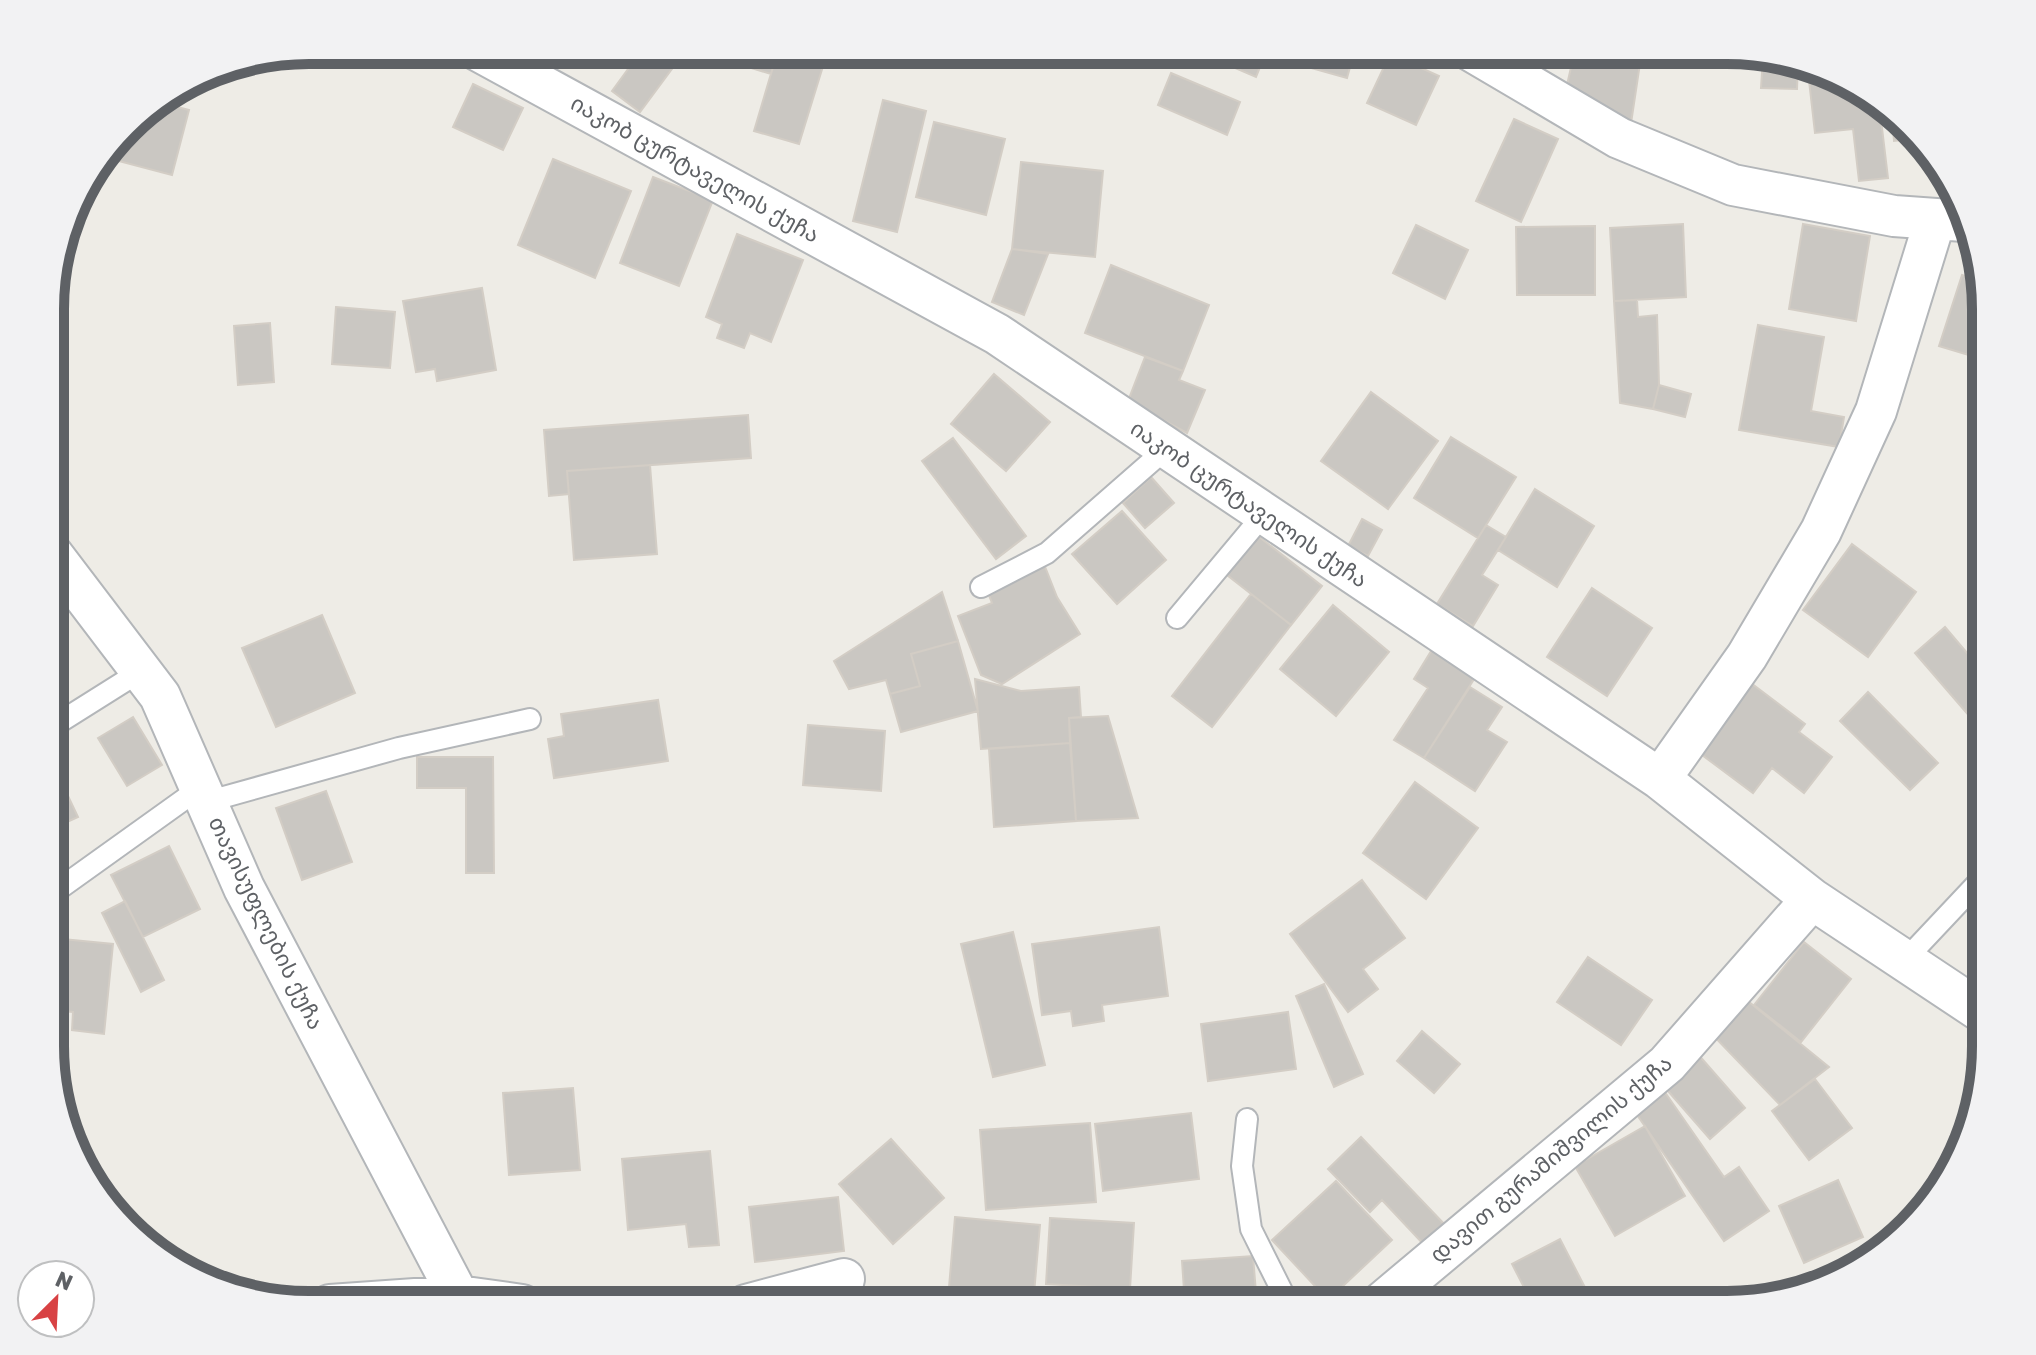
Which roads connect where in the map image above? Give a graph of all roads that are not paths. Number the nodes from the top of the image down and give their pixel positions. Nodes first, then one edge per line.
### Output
1 (503, 64) edge
2 (1494, 64) edge
3 (1949, 221) edge
4 (1167, 448) junction
5 (1264, 514) junction
6 (64, 570) edge
7 (981, 587) dead end
8 (1177, 618) dead end
9 (141, 671) junction
10 (64, 719) edge
11 (530, 719) dead end
12 (1660, 779) junction
13 (203, 795) junction
14 (64, 886) edge
15 (1971, 890) edge
16 (1812, 899) junction
17 (1905, 960) junction
18 (1971, 1005) edge
19 (1247, 1119) dead end
20 (844, 1279) dead end
21 (1282, 1290) edge
22 (1397, 1290) edge
23 (456, 1291) edge
24 (800, 1291) edge

1 - 4 street, იაკობ ცურტაველის ქუჩა
2 - 3 street
3 - 12 street
4 - 5 street, იაკობ ცურტაველის ქუჩა
4 - 7 lane
5 - 8 lane
5 - 12 street, იაკობ ცურტაველის ქუჩა
6 - 9 street, თავისუფლების ქუჩა
9 - 10 lane
9 - 13 street, თავისუფლების ქუჩა
11 - 13 lane
12 - 16 street, იაკობ ცურტაველის ქუჩა
13 - 14 lane
13 - 23 street, თავისუფლების ქუჩა
15 - 17 lane
16 - 17 street, იაკობ ცურტაველის ქუჩა
16 - 22 street, დავით გურამიშვილის ქუჩა
17 - 18 street, იაკობ ცურტაველის ქუჩა
19 - 21 lane
20 - 24 street

